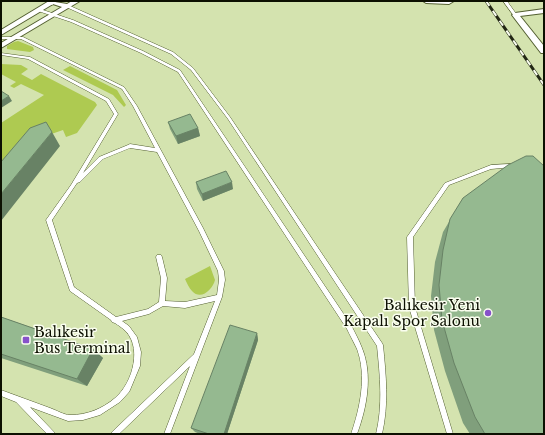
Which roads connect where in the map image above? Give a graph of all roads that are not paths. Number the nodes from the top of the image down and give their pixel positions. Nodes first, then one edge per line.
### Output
1 (51, 1) edge
2 (77, 1) edge
3 (426, 1) edge
4 (451, 1) edge
5 (505, 1) edge
6 (67, 6) junction
7 (39, 10) junction
8 (544, 11) edge
9 (53, 15) junction
10 (516, 15) junction
11 (1, 33) edge
12 (1, 38) edge
13 (15, 38) junction
14 (1, 46) edge
15 (544, 51) edge
16 (1, 54) edge
17 (158, 150) junction
18 (520, 166) edge
19 (73, 186) junction
20 (159, 257) dead end
21 (218, 297) junction
22 (162, 303) junction
23 (114, 320) junction
24 (197, 355) junction
25 (1, 393) edge
26 (17, 399) junction
27 (52, 434) edge
28 (114, 434) edge
29 (167, 434) edge
30 (354, 434) edge
31 (379, 434) edge
32 (450, 434) edge

1 - 6 street
1 - 7 street
2 - 6 street
3 - 4 street
5 - 10 lane
6 - 9 street
6 - 31 lane
7 - 9 lane
7 - 11 street
8 - 10 street
9 - 13 street
9 - 30 lane
10 - 15 street
12 - 13 lane
13 - 14 street
13 - 17 lane
16 - 19 lane
17 - 19 lane
17 - 21 lane
18 - 32 lane
19 - 23 lane
20 - 22 lane
21 - 22 lane
21 - 24 lane
22 - 23 lane
23 - 26 lane
24 - 28 lane
24 - 29 lane
25 - 26 lane
26 - 27 lane

